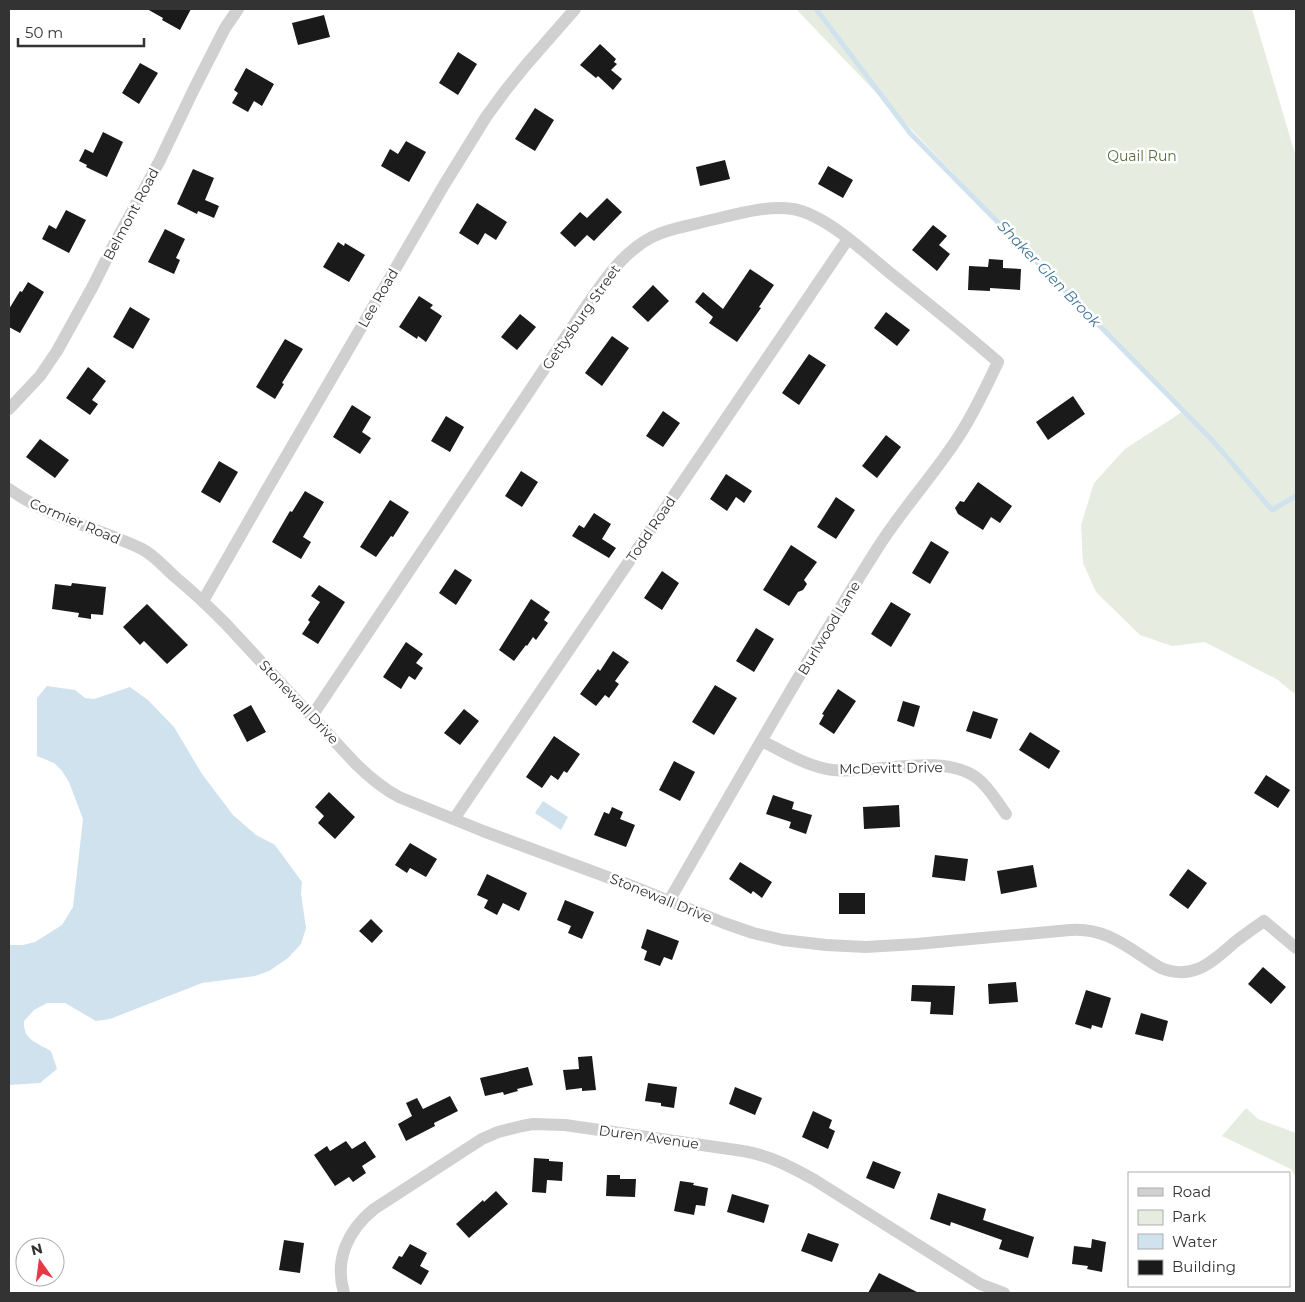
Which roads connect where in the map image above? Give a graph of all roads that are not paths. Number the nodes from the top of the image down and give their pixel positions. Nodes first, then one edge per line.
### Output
1 (238, 9) edge
2 (575, 9) edge
3 (848, 239) junction
4 (998, 362) joint
5 (9, 409) edge
6 (9, 490) edge
7 (142, 550) joint
8 (203, 601) junction
9 (312, 716) junction
10 (762, 741) junction
11 (1006, 814) dead end
12 (454, 819) junction
13 (669, 901) junction
14 (1296, 948) edge
15 (344, 1293) edge
16 (1004, 1293) edge

1 - 5 street, Belmont Road
2 - 8 street, Lee Road
3 - 4 street, Gettysburg Street
3 - 9 street, Gettysburg Street
3 - 12 street, Todd Road
4 - 10 street, Burlwood Lane
6 - 7 street, Cormier Road
7 - 8 street, Stonewall Drive
8 - 9 street, Stonewall Drive
9 - 12 street, Stonewall Drive
10 - 11 street, McDevitt Drive
10 - 13 street, Burlwood Lane
12 - 13 street, Stonewall Drive
13 - 14 street, Stonewall Drive
15 - 16 street, Duren Avenue

